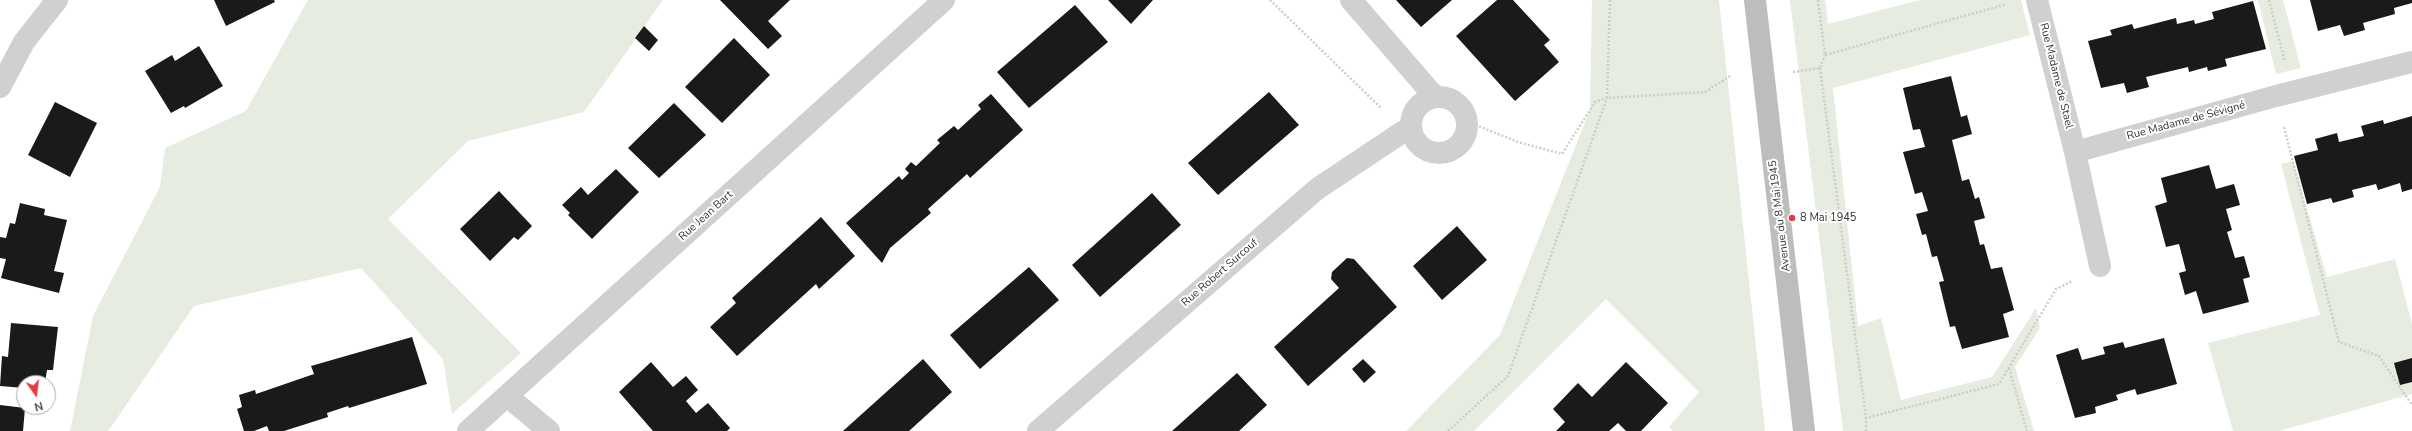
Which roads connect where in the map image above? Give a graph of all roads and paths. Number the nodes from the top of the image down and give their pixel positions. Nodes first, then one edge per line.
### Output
1 (57, 0) edge
2 (944, 0) edge
3 (1270, 0) edge
4 (1351, 0) edge
5 (1610, 0) edge
6 (1755, 0) edge
7 (1818, 0) edge
8 (2037, 0) edge
9 (2270, 0) edge
10 (2015, 2) dead end
11 (1825, 55) junction
12 (2412, 62) edge
13 (1820, 68) junction
14 (1764, 75) junction
15 (0, 86) edge
16 (1435, 96) junction
17 (2276, 96) junction
18 (1607, 98) junction
19 (1468, 122) junction
20 (1408, 131) junction
21 (2075, 152) junction
22 (2100, 266) joint
23 (2009, 368) junction
24 (507, 396) junction
25 (2412, 405) edge
26 (1866, 418) junction
27 (468, 431) edge
28 (549, 431) edge
29 (1038, 431) edge
30 (1448, 431) edge
31 (1804, 431) edge
32 (1866, 431) edge
33 (2027, 431) edge

1 - 15 street
2 - 24 street, Rue Jean Bart
3 - 20 path
4 - 16 street
5 - 18 path
6 - 14 street, Avenue du 8 Mai 1945
7 - 11 path
8 - 21 street, Rue Madame de Stael
9 - 17 path
10 - 11 path
11 - 13 path
12 - 17 street, Rue Madame de Sévigné
13 - 14 path
13 - 26 path
14 - 18 path
14 - 31 street, Avenue du 8 Mai 1945
16 - 19 street
16 - 20 street
17 - 21 street, Rue Madame de Sévigné
17 - 25 path
18 - 19 path
18 - 30 path
19 - 20 street
20 - 29 street, Rue Robert Surcouf
21 - 22 street
22 - 23 path
23 - 26 path
23 - 33 path
24 - 27 street, Rue Jean Bart
24 - 28 street
26 - 32 path

